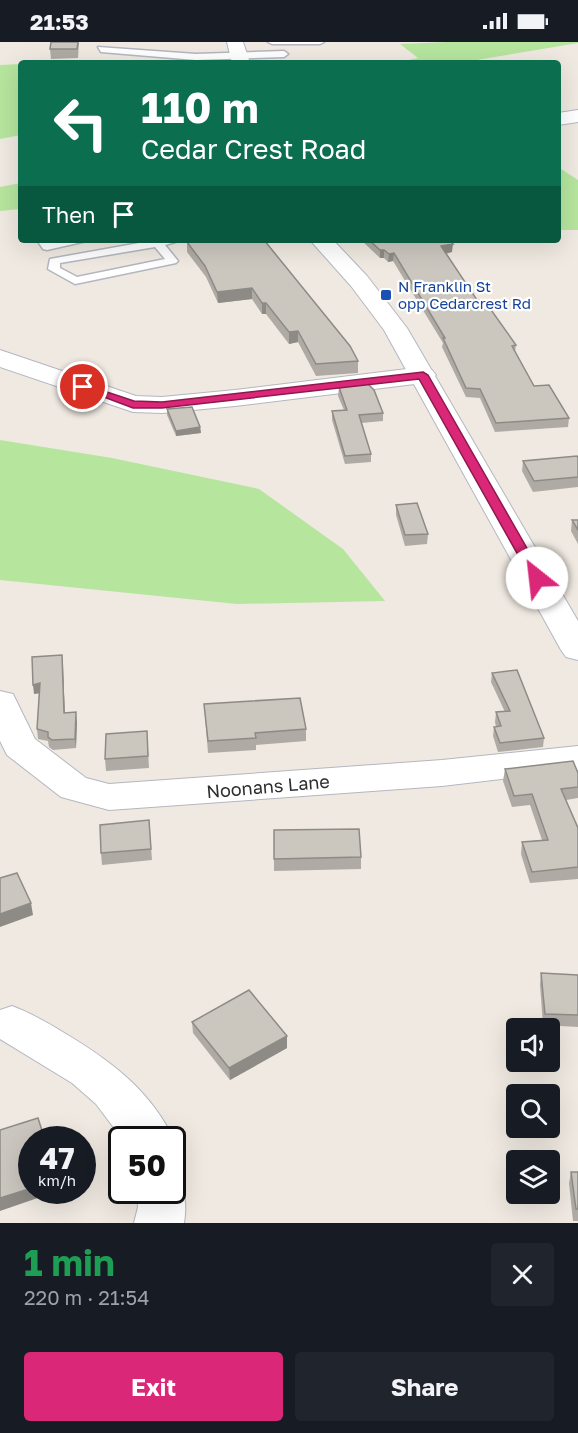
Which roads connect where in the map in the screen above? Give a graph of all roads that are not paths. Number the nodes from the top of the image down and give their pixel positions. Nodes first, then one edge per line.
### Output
1 (272, 42) edge
2 (320, 42) edge
3 (101, 49) dead end
4 (238, 54) edge
5 (284, 54) dead end
6 (578, 116) edge
7 (561, 119) edge
8 (45, 243) edge
9 (69, 243) edge
10 (324, 243) edge
11 (180, 244) edge
12 (161, 247) junction
13 (0, 358) edge
14 (423, 375) junction
15 (576, 644) edge
16 (1, 702) edge
17 (578, 758) edge
18 (12, 1024) dead end
19 (140, 1126) edge
20 (162, 1204) edge
21 (159, 1223) edge

1 - 2 lane
3 - 4 lane
4 - 5 lane
6 - 7 street
8 - 9 lane
10 - 14 street
11 - 12 lane
12 - 12 lane
13 - 14 street
14 - 15 street
16 - 17 street, Noonans Lane
18 - 19 street
20 - 21 street

